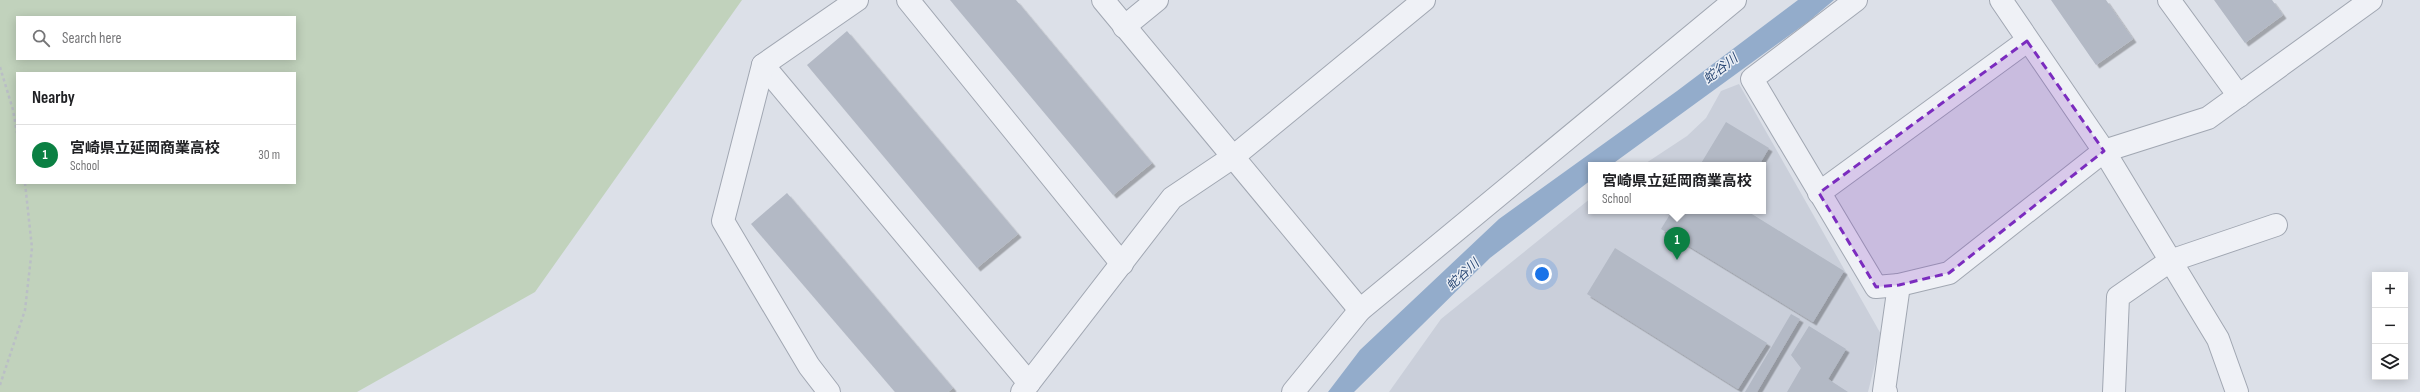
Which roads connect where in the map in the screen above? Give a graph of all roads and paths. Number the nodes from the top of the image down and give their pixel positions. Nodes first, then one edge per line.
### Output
1 (857, 0) edge
2 (908, 0) edge
3 (1103, 0) edge
4 (1156, 0) edge
5 (1424, 0) edge
6 (1735, 0) edge
7 (1856, 0) edge
8 (2000, 0) edge
9 (2169, 0) edge
10 (2364, 2) edge
11 (1124, 26) junction
12 (2027, 41) junction
13 (763, 65) junction
14 (0, 67) edge
15 (2239, 96) junction
16 (16, 127) edge
17 (2104, 152) junction
18 (1233, 157) junction
19 (25, 184) edge
20 (1820, 193) junction
21 (2276, 225) dead end
22 (2170, 261) junction
23 (1122, 264) junction
24 (1900, 285) junction
25 (1360, 310) junction
26 (0, 385) edge
27 (1025, 388) edge
28 (829, 392) edge
29 (1293, 392) edge
30 (1886, 392) edge
31 (2114, 392) edge
32 (2237, 392) edge

1 - 13 street
2 - 23 street
3 - 11 street
4 - 11 street
5 - 18 street
6 - 25 street
7 - 20 street
8 - 12 street
9 - 15 street
10 - 15 street
11 - 18 street
12 - 17 street
12 - 20 street
13 - 27 street
13 - 28 street
14 - 16 path
15 - 17 street
17 - 22 street
17 - 24 street
18 - 23 street
18 - 25 street
19 - 26 path
20 - 24 street
21 - 22 street
22 - 31 street
22 - 32 street
23 - 27 street
24 - 30 street
25 - 29 street

